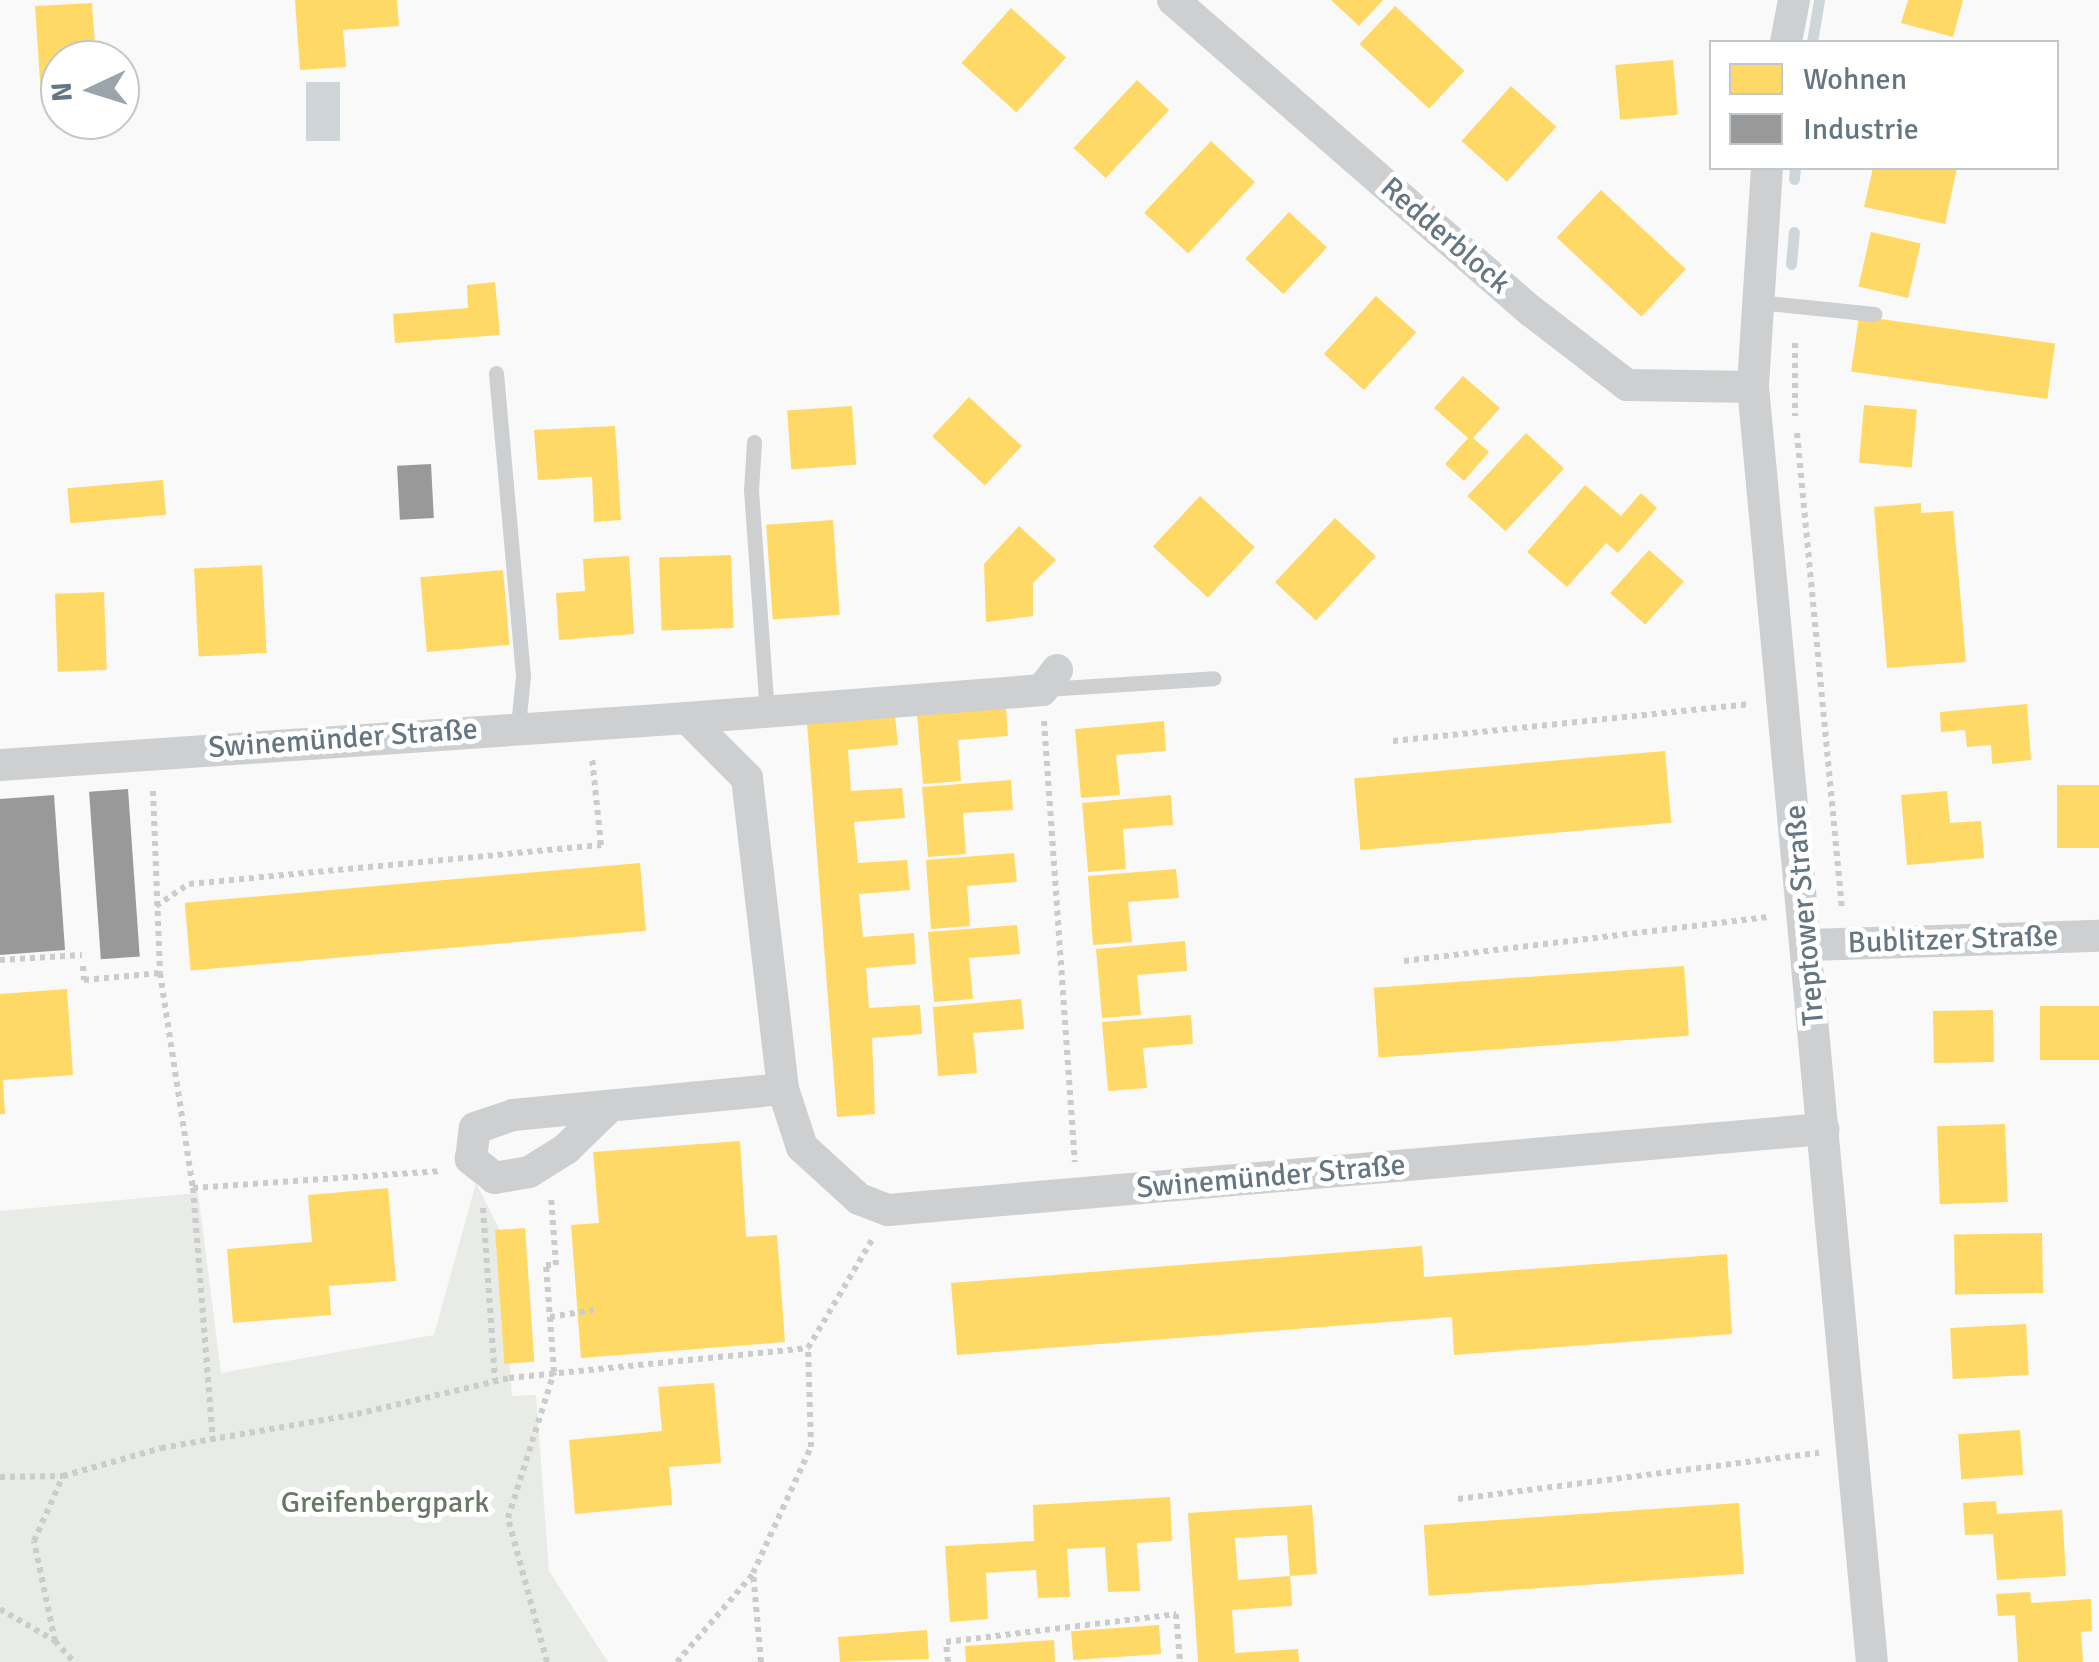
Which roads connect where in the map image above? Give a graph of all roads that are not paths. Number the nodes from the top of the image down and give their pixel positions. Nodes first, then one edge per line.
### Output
1 (1173, 0) edge
2 (1794, 0) edge
3 (1786, 40) edge
4 (1766, 170) edge
5 (1758, 302) junction
6 (1874, 314) dead end
7 (496, 372) dead end
8 (1753, 387) junction
9 (754, 442) dead end
10 (1214, 678) dead end
11 (1049, 680) joint
12 (766, 712) junction
13 (686, 718) junction
14 (518, 726) junction
15 (0, 765) edge
16 (1806, 929) junction
17 (2099, 936) edge
18 (783, 1088) junction
19 (609, 1107) junction
20 (1823, 1128) junction
21 (1872, 1662) edge

1 - 8 street, Redderblock
2 - 3 street
4 - 5 street, Treptower Straße
5 - 6 lane
5 - 8 street, Treptower Straße
7 - 14 lane
8 - 16 street, Treptower Straße
9 - 12 lane
10 - 11 lane
11 - 12 street, Swinemünder Straße
12 - 13 street, Swinemünder Straße
13 - 14 street, Swinemünder Straße
13 - 18 street
14 - 15 street, Swinemünder Straße
16 - 17 street, Bublitzer Straße
16 - 20 street, Treptower Straße
18 - 19 street
18 - 20 street, Swinemünder Straße
19 - 19 street
20 - 21 street, Treptower Straße

